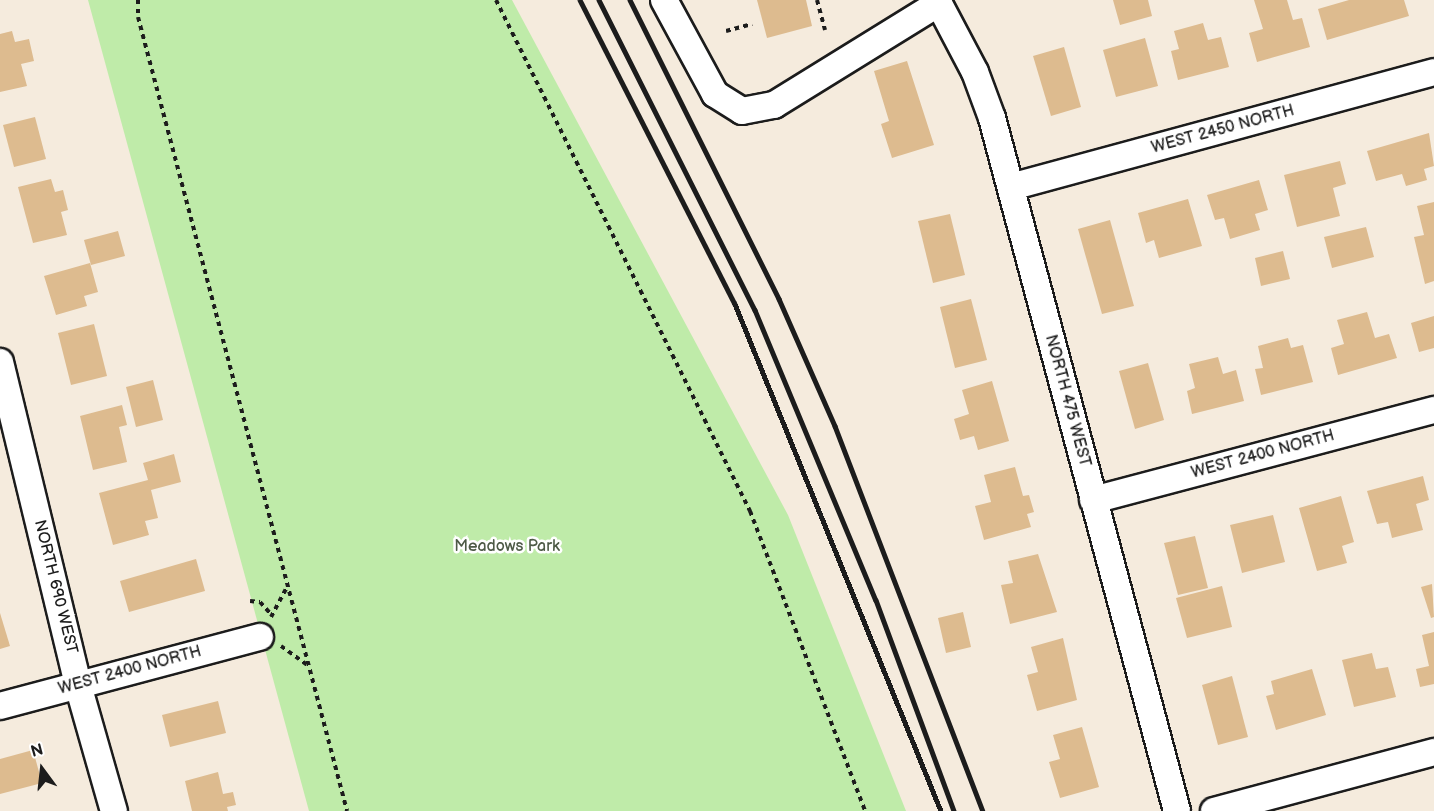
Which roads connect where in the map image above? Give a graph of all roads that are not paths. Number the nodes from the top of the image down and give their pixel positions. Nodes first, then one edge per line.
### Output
1 (664, 0) edge
2 (938, 1) edge
3 (1434, 72) edge
4 (1011, 187) junction
5 (0, 362) edge
6 (1434, 410) edge
7 (1093, 500) junction
8 (269, 640) road end
9 (78, 685) junction
10 (0, 706) edge
11 (1434, 752) edge
12 (114, 811) edge
13 (1177, 811) edge
14 (1214, 811) edge

1 - 2 street
2 - 4 street, NORTH 475 WEST
3 - 4 street, WEST 2450 NORTH
4 - 7 street, NORTH 475 WEST
5 - 9 street, NORTH 690 WEST
6 - 7 street, WEST 2400 NORTH
7 - 13 street, NORTH 475 WEST
8 - 9 street, WEST 2400 NORTH
9 - 10 street, WEST 2400 NORTH
9 - 12 street, NORTH 690 WEST
11 - 14 street

